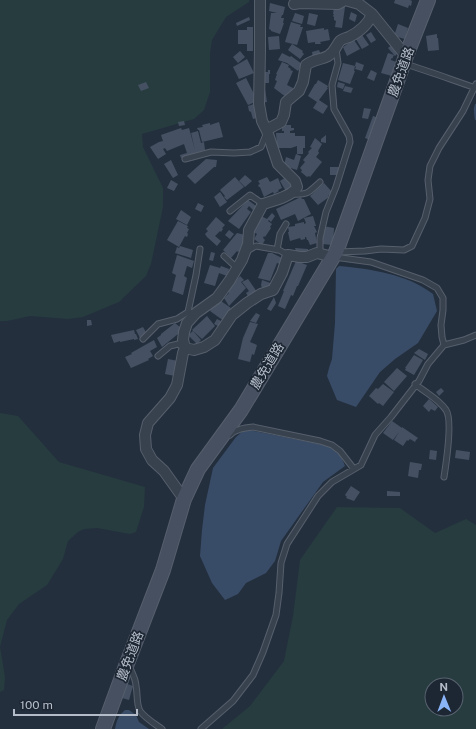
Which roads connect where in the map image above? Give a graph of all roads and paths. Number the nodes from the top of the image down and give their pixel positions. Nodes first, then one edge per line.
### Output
1 (260, 0) edge
2 (345, 0) edge
3 (428, 0) edge
4 (294, 4) dead end
5 (372, 14) junction
6 (336, 49) junction
7 (405, 60) junction
8 (476, 87) edge
9 (267, 131) junction
10 (185, 159) dead end
11 (320, 182) dead end
12 (289, 194) junction
13 (262, 204) junction
14 (230, 211) dead end
15 (286, 224) dead end
16 (200, 249) dead end
17 (277, 250) junction
18 (245, 252) junction
19 (330, 254) junction
20 (288, 255) junction
21 (224, 256) dead end
22 (237, 268) junction
23 (192, 313) junction
24 (476, 335) edge
25 (143, 339) dead end
26 (444, 345) junction
27 (185, 348) junction
28 (158, 356) dead end
29 (416, 384) junction
30 (198, 469) junction
31 (354, 469) junction
32 (444, 477) dead end
33 (184, 499) junction
34 (126, 666) junction
35 (103, 729) edge
36 (162, 729) edge
37 (201, 729) edge

1 - 9 street
2 - 4 street
2 - 5 street
3 - 7 street, 農免道路
5 - 6 street
5 - 7 street
6 - 9 street
6 - 19 lane
7 - 8 lane
7 - 19 street, 農免道路
8 - 19 lane
9 - 10 lane
9 - 12 street
11 - 12 lane
12 - 13 street
13 - 14 lane
13 - 18 street
15 - 17 lane
16 - 23 lane
17 - 18 lane
17 - 20 lane
18 - 22 street
19 - 20 street
19 - 26 lane
19 - 30 street, 農免道路
20 - 27 street
21 - 22 lane
22 - 23 street
23 - 25 lane
23 - 27 street
24 - 26 lane
26 - 29 lane
27 - 28 lane
27 - 33 street
29 - 31 lane
29 - 32 lane
30 - 31 lane
30 - 33 street, 農免道路
31 - 37 lane
33 - 34 street, 農免道路
34 - 35 street, 農免道路
34 - 36 lane

